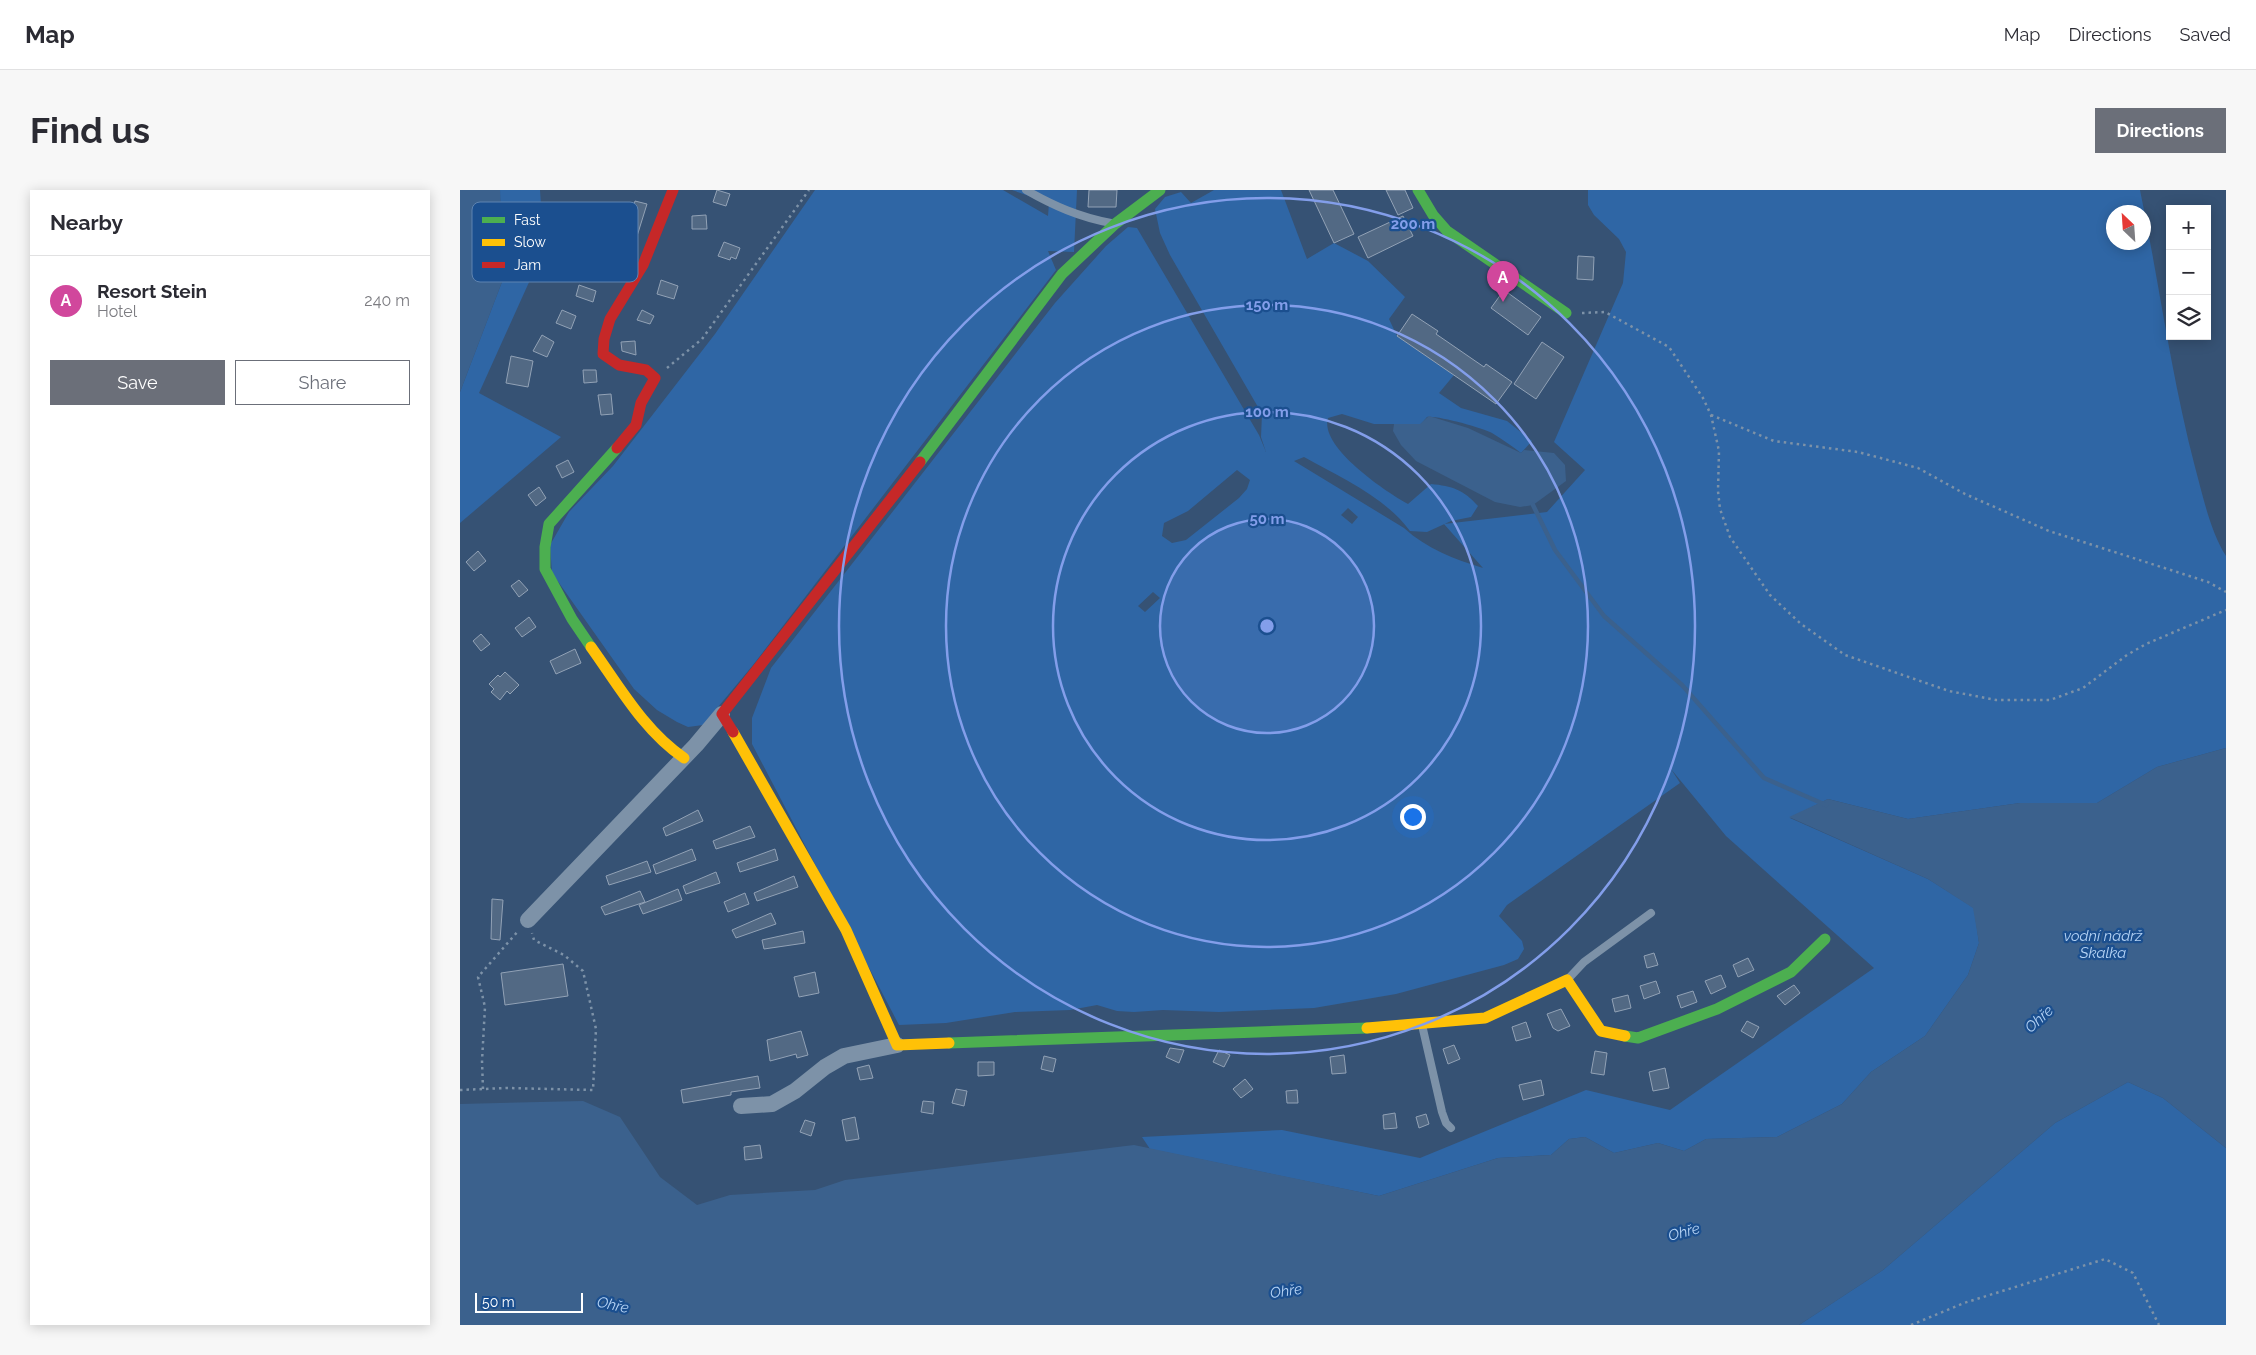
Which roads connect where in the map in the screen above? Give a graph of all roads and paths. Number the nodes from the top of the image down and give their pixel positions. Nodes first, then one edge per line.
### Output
1 (673, 190) edge
2 (809, 190) edge
3 (1026, 190) edge
4 (1160, 190) edge
5 (1418, 190) edge
6 (1115, 224) junction
7 (638, 275) edge
8 (634, 282) edge
9 (1566, 313) joint
10 (655, 378) junction
11 (1711, 415) junction
12 (2226, 592) edge
13 (2226, 610) edge
14 (722, 714) junction
15 (684, 758) junction
16 (1651, 913) dead end
17 (528, 920) junction
18 (1826, 939) dead end
19 (1567, 980) junction
20 (1422, 1023) junction
21 (897, 1045) junction
22 (483, 1089) junction
23 (460, 1090) edge
24 (741, 1106) dead end
25 (1452, 1128) dead end
26 (1911, 1325) edge
27 (2159, 1325) edge

1 - 7 street
2 - 10 path
3 - 6 lane
4 - 6 street
5 - 9 street
6 - 14 street
8 - 10 street
9 - 11 path
10 - 15 street
11 - 12 path
11 - 13 path
14 - 15 street
14 - 21 street
15 - 17 street
16 - 19 lane
17 - 22 path
17 - 22 path
18 - 19 street
19 - 20 street
20 - 21 street
20 - 25 lane
21 - 24 street
22 - 23 path
26 - 27 path

